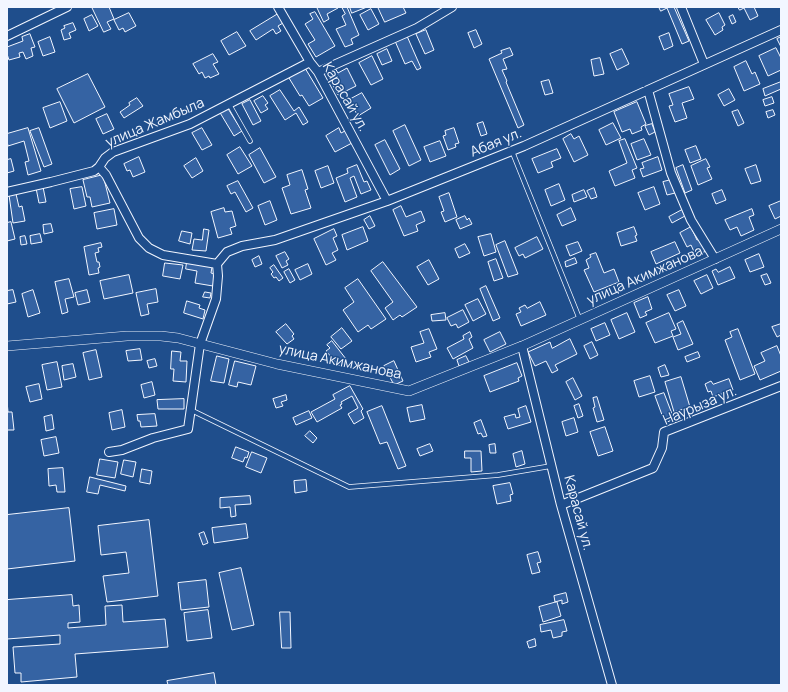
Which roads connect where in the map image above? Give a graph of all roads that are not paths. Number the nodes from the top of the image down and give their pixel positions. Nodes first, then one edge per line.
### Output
1 (67, 7) edge
2 (278, 7) edge
3 (452, 7) edge
4 (681, 7) edge
5 (781, 30) edge
6 (7, 36) edge
7 (310, 62) junction
8 (704, 64) junction
9 (318, 72) junction
10 (648, 90) junction
11 (229, 104) junction
12 (250, 141) dead end
13 (512, 151) junction
14 (100, 167) junction
15 (7, 192) edge
16 (387, 201) junction
17 (781, 229) edge
18 (715, 259) junction
19 (217, 264) junction
20 (580, 320) junction
21 (200, 344) junction
22 (7, 346) edge
23 (522, 346) junction
24 (781, 386) edge
25 (191, 410) junction
26 (109, 452) dead end
27 (552, 466) junction
28 (561, 504) junction
29 (612, 685) edge

1 - 6 street
2 - 7 street, Карасай ул.
3 - 9 street
4 - 8 street
5 - 8 street, Абая ул.
7 - 9 street, Карасай ул.
7 - 11 street, улица Жамбыла
8 - 10 street, Абая ул.
9 - 16 street, Карасай ул.
10 - 13 street, Абая ул.
10 - 18 street
11 - 12 lane
11 - 14 street, улица Жамбыла
13 - 16 street, Абая ул.
13 - 20 lane
14 - 15 street, улица Жамбыла
14 - 19 street
16 - 19 street, Абая ул.
17 - 18 street, улица Акимжанова
18 - 20 street, улица Акимжанова
19 - 21 street
20 - 23 street, улица Акимжанова
21 - 22 street, улица Акимжанова
21 - 23 street, улица Акимжанова
21 - 25 street
23 - 27 street, Карасай ул.
24 - 28 street, Наурыза ул.
25 - 26 street
25 - 27 lane
27 - 28 street, Карасай ул.
28 - 29 street, Карасай ул.

